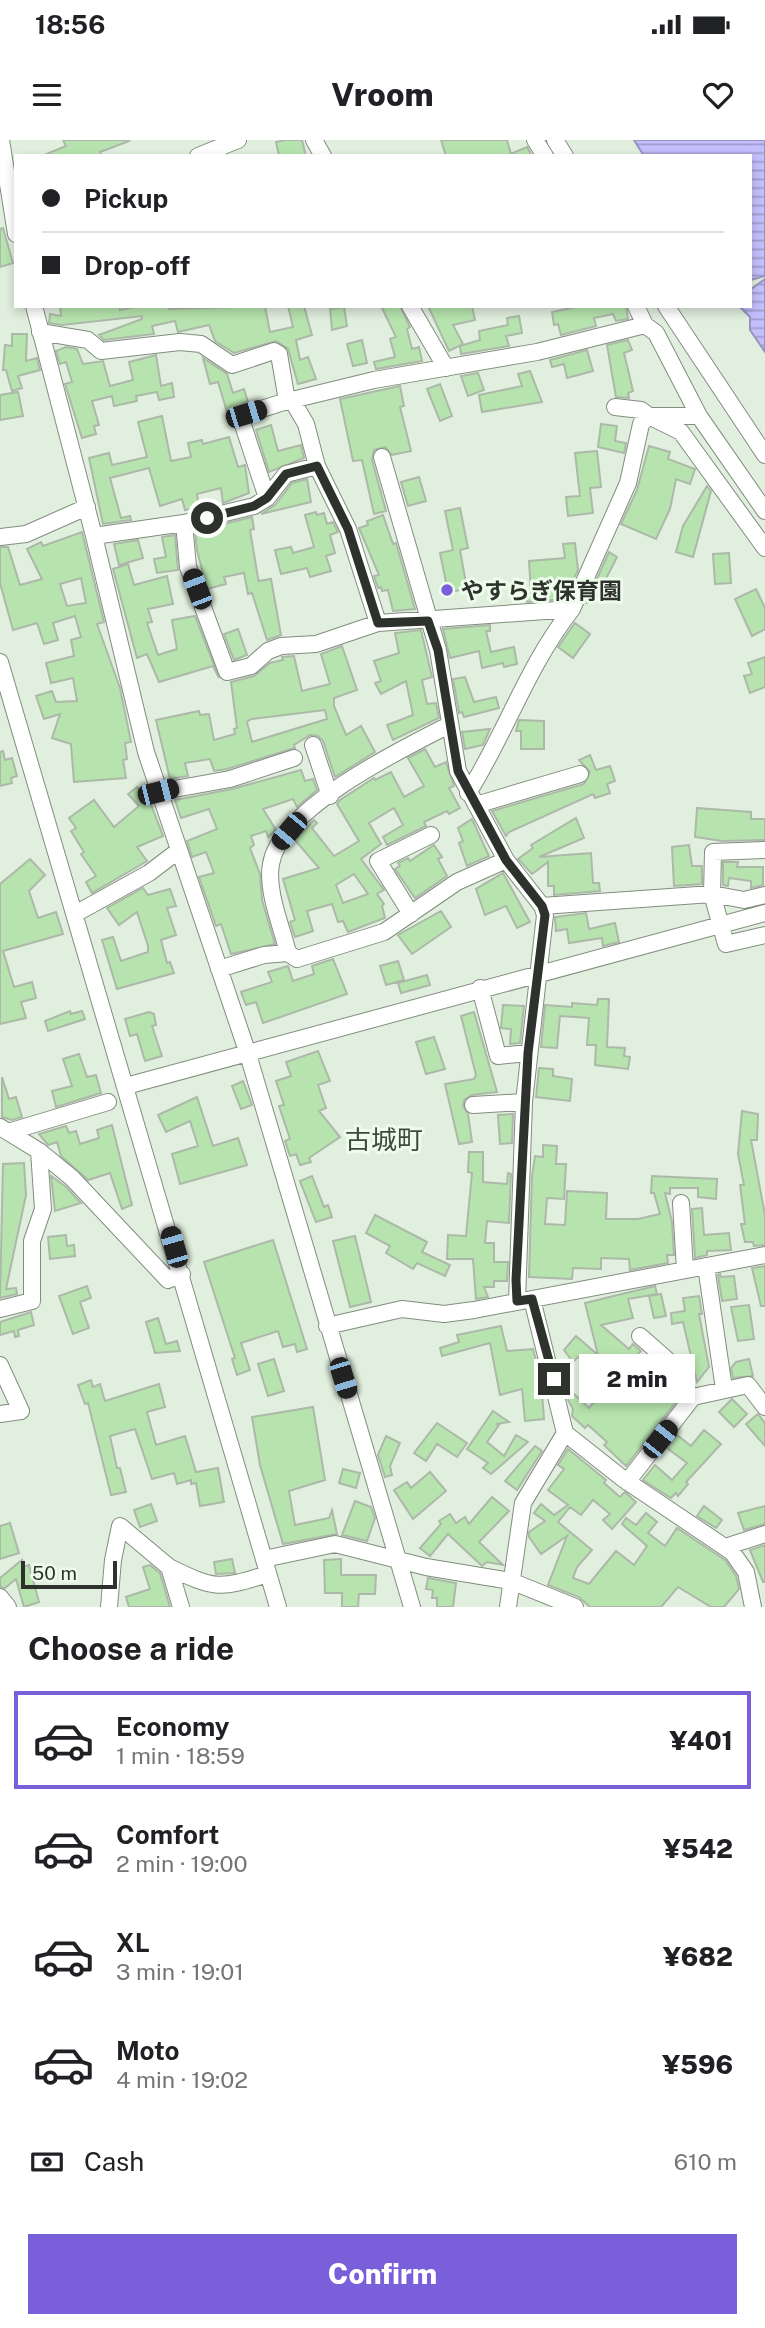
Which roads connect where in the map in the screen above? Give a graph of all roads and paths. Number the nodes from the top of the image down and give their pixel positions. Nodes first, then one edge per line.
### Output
1 (1, 140) edge
2 (238, 140) edge
3 (203, 154) edge
4 (12, 231) edge
5 (34, 308) edge
6 (411, 308) edge
7 (637, 308) edge
8 (649, 308) edge
9 (667, 308) edge
10 (645, 325) junction
11 (40, 332) junction
12 (446, 369) junction
13 (289, 400) junction
14 (615, 407) dead end
15 (649, 416) junction
16 (694, 416) junction
17 (693, 452) junction
18 (765, 455) edge
19 (382, 457) dead end
20 (317, 466) junction
21 (267, 498) junction
22 (87, 507) junction
23 (765, 511) edge
24 (184, 523) junction
25 (94, 536) junction
26 (0, 537) edge
27 (765, 548) edge
28 (572, 609) junction
29 (428, 621) junction
30 (378, 623) junction
31 (0, 662) edge
32 (5, 694) edge
33 (449, 725) junction
34 (313, 746) dead end
35 (294, 758) dead end
36 (580, 774) dead end
37 (158, 792) junction
38 (330, 796) junction
39 (472, 799) junction
40 (431, 835) dead end
41 (765, 850) edge
42 (178, 851) junction
43 (506, 860) junction
44 (712, 894) junction
45 (765, 895) edge
46 (542, 906) junction
47 (765, 913) edge
48 (75, 914) junction
49 (411, 914) junction
50 (720, 924) junction
51 (765, 935) edge
52 (288, 953) junction
53 (219, 969) junction
54 (540, 972) junction
55 (480, 988) junction
56 (247, 1051) junction
57 (528, 1053) junction
58 (126, 1086) junction
59 (108, 1102) dead end
60 (524, 1102) junction
61 (473, 1105) dead end
62 (4, 1129) edge
63 (39, 1151) junction
64 (681, 1203) dead end
65 (765, 1255) edge
66 (706, 1266) junction
67 (685, 1270) junction
68 (181, 1274) junction
69 (524, 1300) junction
70 (0, 1309) edge
71 (327, 1326) junction
72 (640, 1336) dead end
73 (0, 1365) edge
74 (724, 1389) junction
75 (694, 1397) junction
76 (765, 1407) edge
77 (0, 1414) edge
78 (565, 1433) junction
79 (627, 1482) junction
80 (765, 1534) edge
81 (725, 1547) junction
82 (397, 1559) junction
83 (266, 1566) junction
84 (169, 1567) junction
85 (511, 1581) junction
86 (0, 1597) edge
87 (104, 1605) edge
88 (8, 1607) edge
89 (181, 1607) edge
90 (278, 1607) edge
91 (412, 1607) edge
92 (508, 1607) edge
93 (575, 1607) edge
94 (753, 1607) edge

1 - 4 street
2 - 3 street
5 - 11 street
6 - 12 street
7 - 10 street
8 - 10 street
9 - 18 street
10 - 12 street
10 - 16 street
11 - 13 street
11 - 22 street
12 - 13 street
13 - 20 street
13 - 21 street
14 - 15 street
15 - 16 street
15 - 17 street
15 - 28 street
16 - 17 street
16 - 23 street
17 - 27 street
19 - 29 street
20 - 21 street
20 - 30 street
21 - 24 street
22 - 25 street
22 - 26 street
24 - 25 street
24 - 30 street
25 - 37 street
28 - 29 street
28 - 39 street
29 - 30 street
29 - 33 street
31 - 32 street
32 - 48 street
33 - 38 street
33 - 39 street
34 - 38 street
35 - 37 street
36 - 39 street
37 - 42 street
38 - 52 street
39 - 43 street
40 - 49 street
41 - 44 street
42 - 48 street
42 - 53 street
43 - 46 street
43 - 49 street
44 - 45 street
44 - 46 street
44 - 50 street
46 - 54 street
47 - 50 street
48 - 58 street
49 - 52 street
50 - 51 street
50 - 54 street
52 - 53 street
53 - 56 street
54 - 55 street
54 - 57 street
55 - 56 street
55 - 57 street
56 - 58 street
56 - 71 street
57 - 60 street
58 - 68 street
59 - 62 street
60 - 61 street
60 - 69 street
62 - 63 street
63 - 68 street
63 - 70 street
64 - 67 street
65 - 66 street
66 - 67 street
66 - 74 street
67 - 69 street
68 - 83 street
69 - 71 street
69 - 78 street
71 - 82 street
72 - 75 street
73 - 77 street
74 - 75 street
74 - 76 street
75 - 79 street
78 - 79 street
78 - 85 street
79 - 81 street
80 - 81 street
81 - 94 street
82 - 83 street
82 - 85 street
82 - 91 street
83 - 84 street
83 - 90 street
84 - 87 street
84 - 89 street
85 - 92 street
85 - 93 street
86 - 88 street

